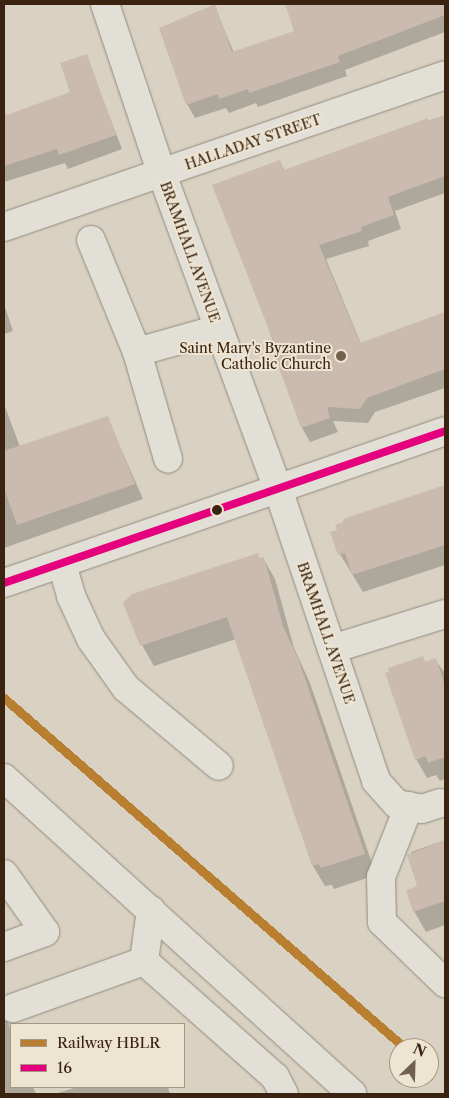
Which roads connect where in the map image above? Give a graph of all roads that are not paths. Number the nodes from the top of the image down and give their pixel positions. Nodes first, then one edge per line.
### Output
1 (105, 4) edge
2 (445, 75) edge
3 (162, 174) junction
4 (4, 227) edge
5 (91, 240) dead end
6 (219, 329) junction
7 (138, 352) junction
8 (445, 431) edge
9 (168, 459) dead end
10 (278, 489) junction
11 (62, 564) junction
12 (4, 584) edge
13 (445, 614) edge
14 (332, 649) junction
15 (219, 766) dead end
16 (4, 778) edge
17 (440, 803) dead end
18 (403, 805) junction
19 (4, 874) edge
20 (151, 910) junction
21 (4, 947) edge
22 (144, 961) junction
23 (445, 984) edge
24 (12, 1008) dead end
25 (284, 1094) edge
26 (352, 1094) edge

1 - 3 street, BRAMHALL AVENUE
2 - 3 street, HALLADAY STREET
3 - 4 street, HALLADAY STREET
3 - 6 street, BRAMHALL AVENUE
5 - 7 street
6 - 7 street
6 - 10 street, BRAMHALL AVENUE
7 - 9 street
8 - 10 street
10 - 11 street
10 - 14 street, BRAMHALL AVENUE
11 - 12 street
11 - 15 street
13 - 14 street
14 - 18 street, BRAMHALL AVENUE
16 - 20 street
17 - 18 street
18 - 23 street
19 - 21 street
20 - 22 street
20 - 26 street
22 - 24 street
22 - 25 street

